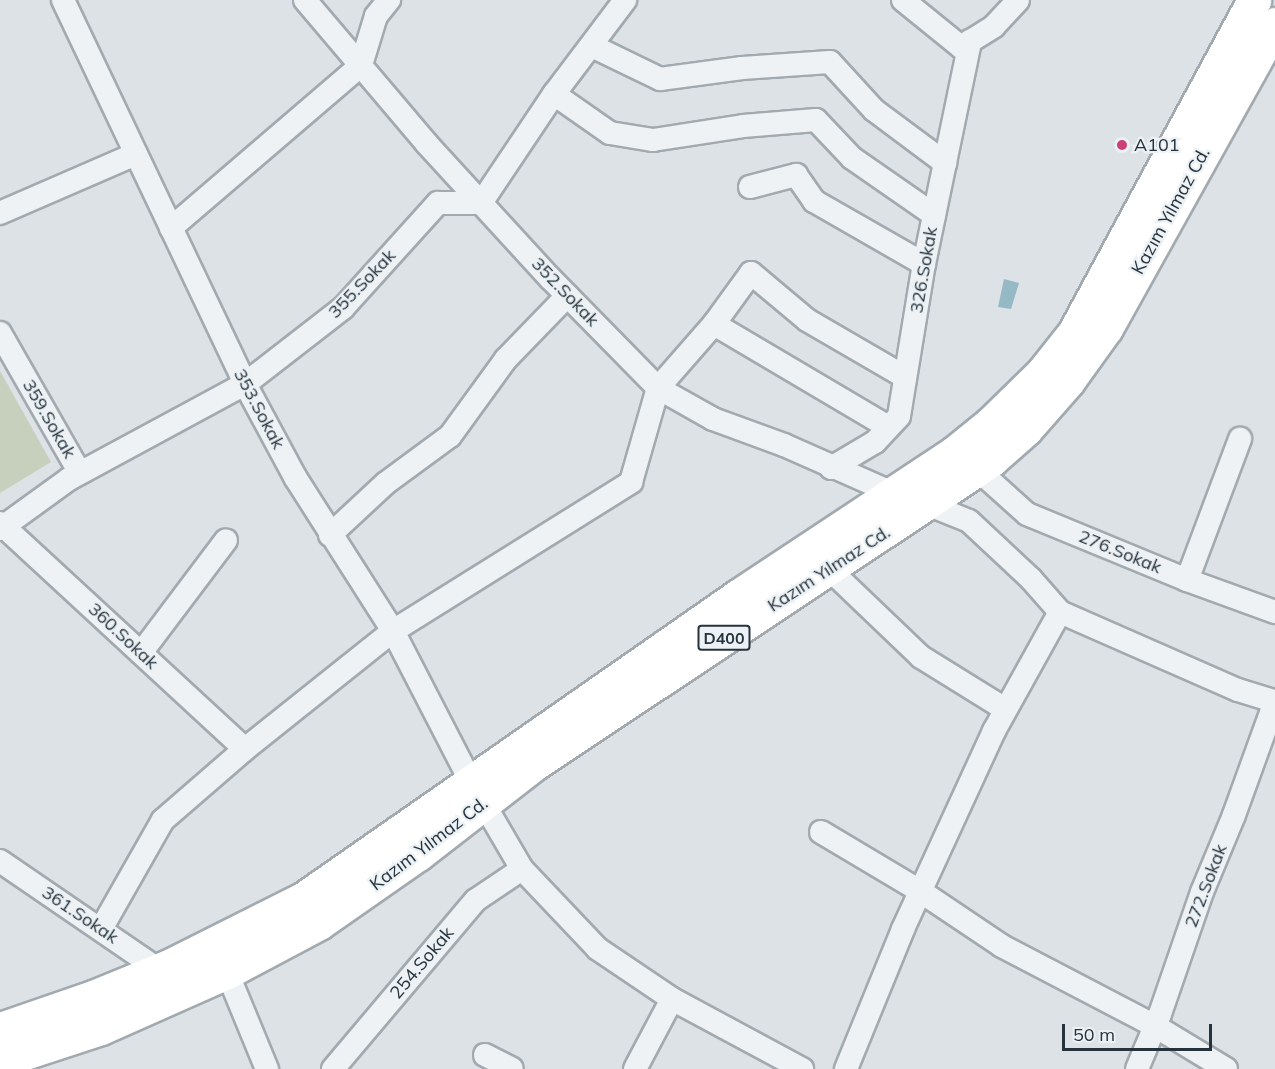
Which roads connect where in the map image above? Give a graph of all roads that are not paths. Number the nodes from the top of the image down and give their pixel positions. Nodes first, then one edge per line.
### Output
1 (63, 0) edge
2 (305, 0) edge
3 (389, 0) edge
4 (625, 0) edge
5 (903, 0) edge
6 (1018, 0) edge
7 (1254, 0) edge
8 (1275, 24) edge
9 (970, 41) junction
10 (592, 46) junction
11 (360, 65) junction
12 (554, 94) junction
13 (136, 154) junction
14 (945, 163) junction
15 (750, 187) dead end
16 (482, 203) junction
17 (0, 213) edge
18 (934, 215) junction
19 (171, 228) junction
20 (924, 264) junction
21 (567, 296) junction
22 (714, 324) junction
23 (0, 333) edge
24 (905, 377) junction
25 (245, 384) junction
26 (658, 388) junction
27 (888, 428) junction
28 (1240, 439) dead end
29 (831, 468) junction
30 (977, 470) junction
31 (80, 473) junction
32 (893, 494) junction
33 (927, 504) junction
34 (1, 526) edge
35 (330, 535) junction
36 (226, 540) dead end
37 (829, 569) junction
38 (1187, 580) junction
39 (1060, 612) junction
40 (1275, 612) edge
41 (393, 631) junction
42 (141, 653) junction
43 (1275, 702) edge
44 (1005, 709) junction
45 (245, 749) junction
46 (476, 792) junction
47 (821, 832) dead end
48 (3, 868) edge
49 (522, 869) junction
50 (921, 891) junction
51 (101, 929) junction
52 (159, 970) junction
53 (228, 972) junction
54 (672, 999) junction
55 (1155, 1026) junction
56 (0, 1029) edge
57 (485, 1055) dead end
58 (0, 1061) edge
59 (267, 1069) edge
60 (333, 1069) edge
61 (512, 1069) edge
62 (635, 1069) edge
63 (802, 1069) edge
64 (846, 1069) edge
65 (1137, 1069) edge
66 (1226, 1069) edge

1 - 13 street, 353.Sokak
2 - 11 street, 352.Sokak
3 - 11 street
4 - 10 street
5 - 9 street
6 - 9 street
7 - 32 highway, Kazım Yılmaz Cd. / D400
8 - 30 highway, Kazım Yılmaz Cd. / D400
9 - 14 street, 326.Sokak
10 - 12 street
10 - 14 street
11 - 16 street, 352.Sokak
11 - 19 street
12 - 16 street
12 - 18 street
13 - 17 street
13 - 19 street, 353.Sokak
14 - 18 street, 326.Sokak
15 - 20 street
16 - 21 street, 352.Sokak
16 - 25 street, 355.Sokak
18 - 20 street, 326.Sokak
19 - 25 street, 353.Sokak
20 - 24 street, 326.Sokak
21 - 26 street, 352.Sokak
21 - 35 street
22 - 24 street
22 - 26 street
22 - 27 street
23 - 31 street, 359.Sokak
24 - 27 street, 326.Sokak
25 - 31 street, 355.Sokak
25 - 35 street, 353.Sokak
26 - 29 street, 352.Sokak
26 - 41 street
27 - 29 street, 326.Sokak
28 - 38 street
29 - 32 street, 352.Sokak
30 - 33 highway, Kazım Yılmaz Cd. / D400
30 - 38 street, 276.Sokak
31 - 34 street, 355.Sokak
32 - 46 highway, Kazım Yılmaz Cd. / D400
33 - 37 highway, Kazım Yılmaz Cd. / D400
33 - 39 street
34 - 42 street, 360.Sokak
35 - 41 street, 353.Sokak
36 - 42 street
37 - 44 street
37 - 46 highway, Kazım Yılmaz Cd. / D400
38 - 40 street, 276.Sokak
39 - 43 street
39 - 44 street
41 - 45 street
41 - 46 street, 353.Sokak
42 - 45 street, 360.Sokak
43 - 55 street, 272.Sokak
44 - 50 street
45 - 51 street
46 - 49 street, 353.Sokak
46 - 52 highway, Kazım Yılmaz Cd. / D400
46 - 53 highway, Kazım Yılmaz Cd. / D400
47 - 50 street
48 - 51 street, 361.Sokak
49 - 54 street, 353.Sokak
49 - 60 street, 254.Sokak
50 - 55 street
50 - 64 street
51 - 52 street, 361.Sokak
52 - 56 highway, Kazım Yılmaz Cd. / D400
53 - 58 highway, Kazım Yılmaz Cd. / D400
53 - 59 street
54 - 62 street
54 - 63 street, 353.Sokak
55 - 65 street, 272.Sokak
55 - 66 street
57 - 61 street

